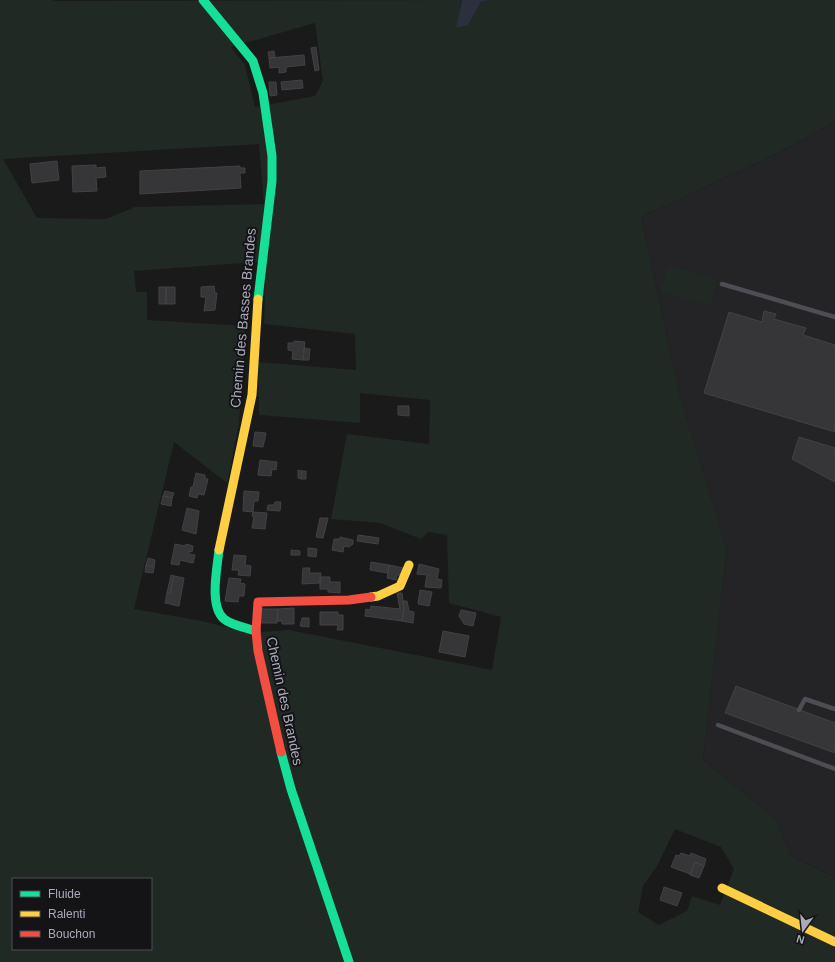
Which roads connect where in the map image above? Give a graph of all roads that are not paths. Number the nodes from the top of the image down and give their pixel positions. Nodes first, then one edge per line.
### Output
1 (203, 0) edge
2 (722, 284) dead end
3 (835, 317) edge
4 (409, 565) dead end
5 (256, 630) junction
6 (835, 709) edge
7 (799, 710) dead end
8 (718, 725) dead end
9 (835, 769) edge
10 (722, 888) dead end
11 (835, 942) edge
12 (349, 962) edge

1 - 5 street, Chemin des Basses Brandes
2 - 3 lane
4 - 5 street, Chemin des Brandes
5 - 12 street, Chemin des Brandes
6 - 7 lane
8 - 9 lane
10 - 11 street

